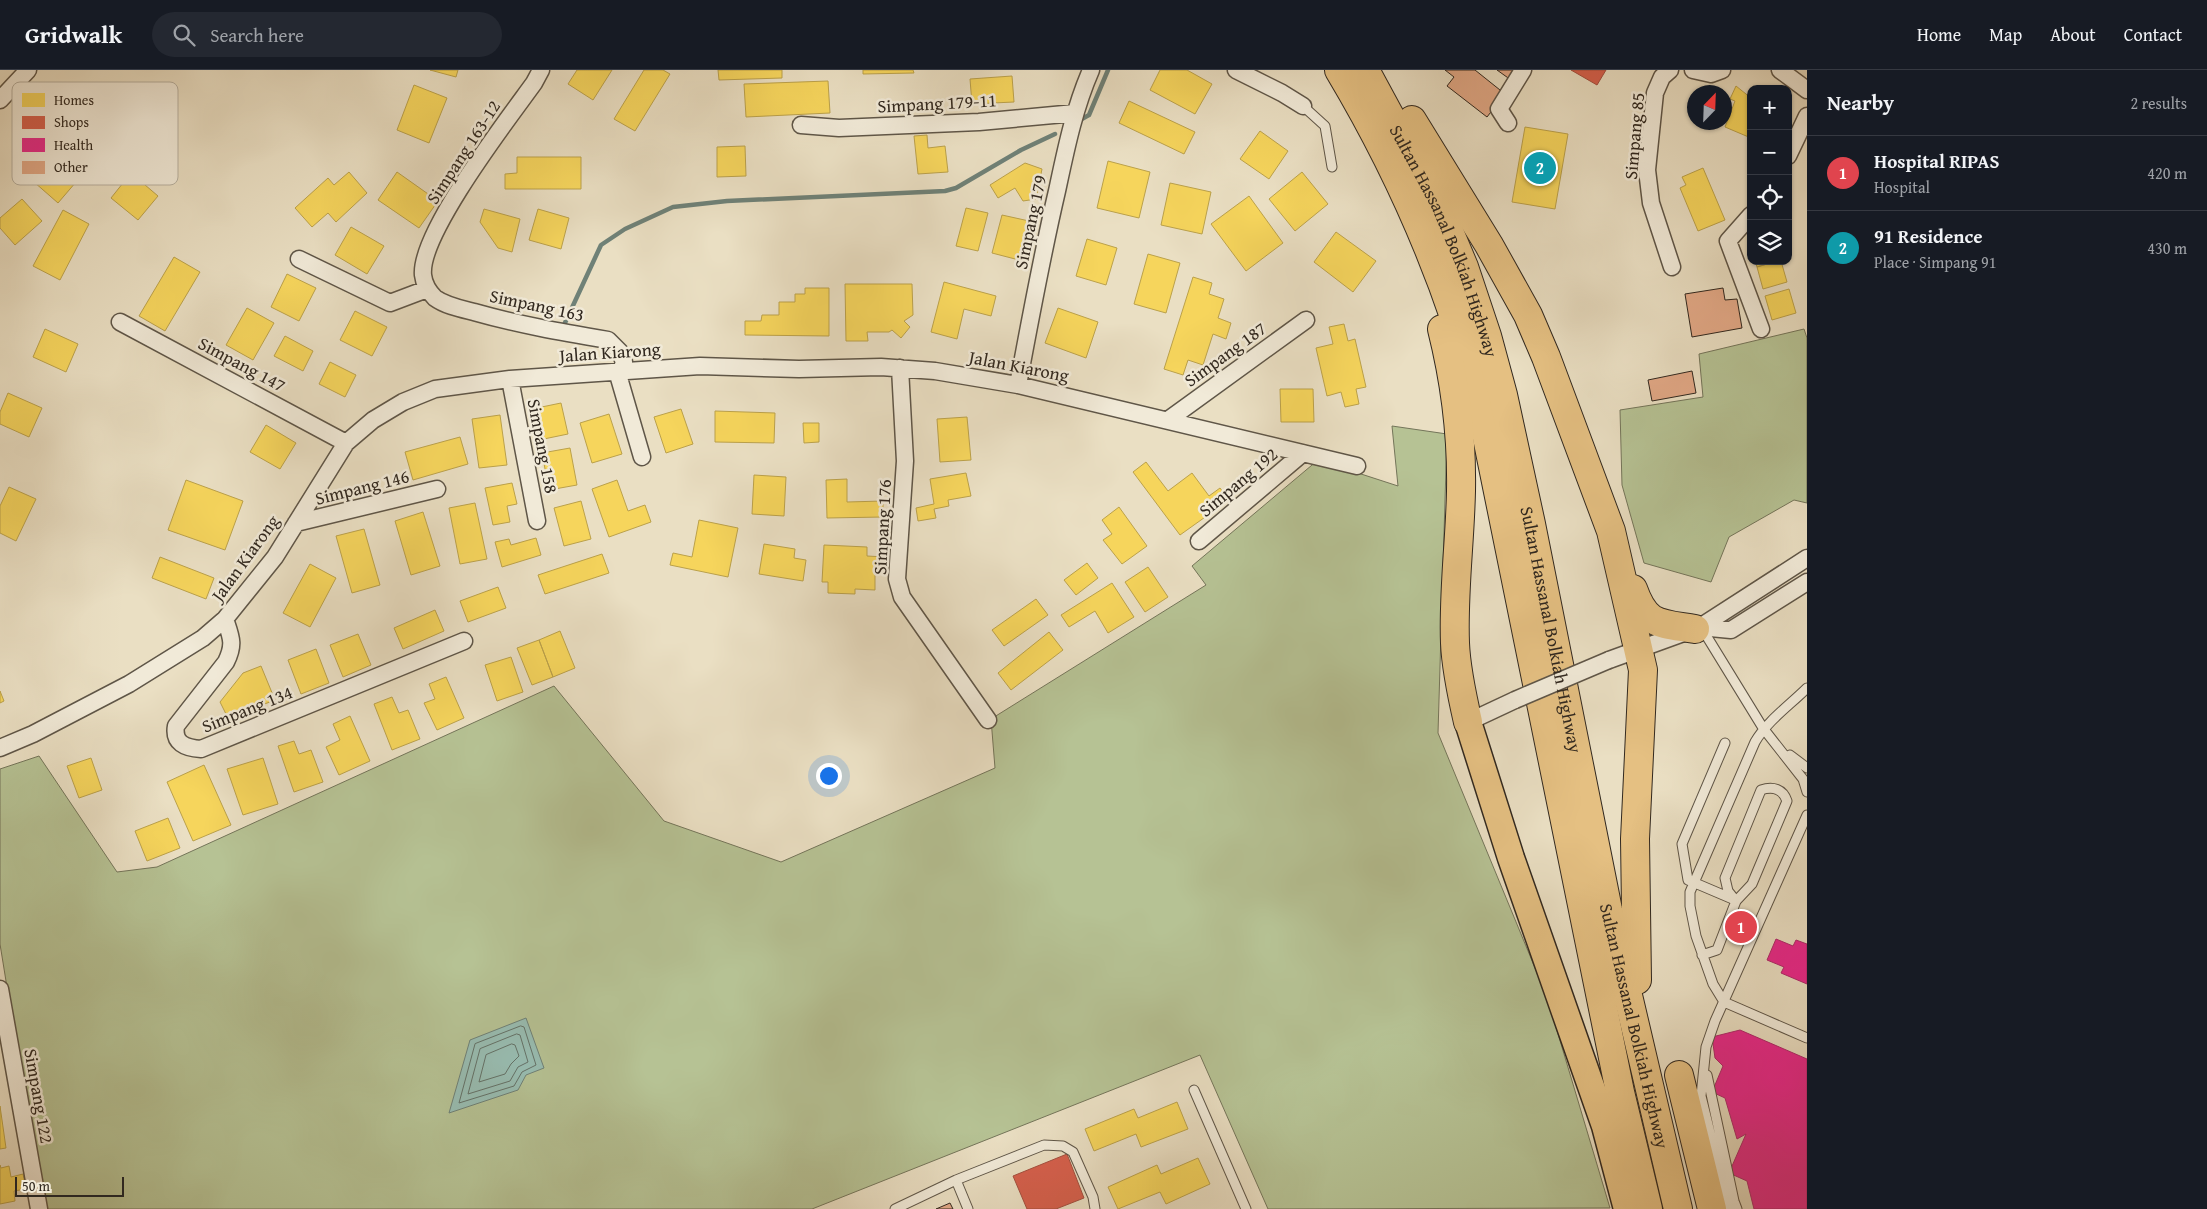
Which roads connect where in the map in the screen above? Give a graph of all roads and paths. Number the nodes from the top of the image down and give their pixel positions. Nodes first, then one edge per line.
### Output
1 (28, 70) edge
2 (541, 70) edge
3 (1091, 70) edge
4 (1236, 70) edge
5 (1339, 70) edge
6 (1366, 70) edge
7 (1380, 70) edge
8 (1523, 70) edge
9 (1670, 70) edge
10 (1693, 70) edge
11 (1722, 70) edge
12 (1780, 70) edge
13 (16, 82) edge
14 (12, 87) edge
15 (1807, 90) edge
16 (0, 99) edge
17 (1303, 106) joint
18 (1075, 113) junction
19 (1807, 116) edge
20 (1508, 123) dead end
21 (801, 125) dead end
22 (1792, 148) edge
23 (1383, 152) junction
24 (1332, 166) dead end
25 (1747, 220) edge
26 (299, 259) dead end
27 (1672, 267) dead end
28 (427, 289) junction
29 (1306, 320) dead end
30 (120, 322) dead end
31 (1761, 328) dead end
32 (900, 368) junction
33 (622, 370) junction
34 (510, 380) junction
35 (1018, 385) junction
36 (1168, 420) junction
37 (346, 443) junction
38 (1303, 453) junction
39 (642, 457) dead end
40 (1357, 466) dead end
41 (437, 489) dead end
42 (537, 521) dead end
43 (296, 523) junction
44 (1611, 531) junction
45 (1199, 541) dead end
46 (1807, 558) edge
47 (1807, 582) edge
48 (225, 619) junction
49 (1698, 628) junction
50 (464, 641) dead end
51 (1639, 648) junction
52 (1807, 688) edge
53 (988, 720) dead end
54 (1468, 722) junction
55 (1763, 728) junction
56 (1725, 743) dead end
57 (1780, 747) junction
58 (0, 748) edge
59 (1807, 768) edge
60 (1807, 792) edge
61 (1807, 815) edge
62 (1694, 882) junction
63 (1736, 901) junction
64 (1702, 955) junction
65 (0, 989) edge
66 (1724, 1002) junction
67 (1807, 1038) edge
68 (1640, 1048) junction
69 (1705, 1057) junction
70 (1684, 1074) dead end
71 (1194, 1090) dead end
72 (956, 1180) junction
73 (39, 1209) edge
74 (895, 1209) edge
75 (968, 1209) edge
76 (1096, 1209) edge
77 (1246, 1209) edge
78 (1627, 1209) edge
79 (1648, 1209) edge
80 (1678, 1209) edge
81 (1712, 1209) edge
82 (1729, 1209) edge
83 (1737, 1209) edge

1 - 13 street
2 - 28 street, Simpang 163-12
3 - 18 street, Simpang 179
4 - 17 street
5 - 23 highway, Sultan Hassanal Bolkiah Highway
6 - 68 highway, Sultan Hassanal Bolkiah Highway
7 - 44 highway
8 - 20 street
9 - 27 street, Simpang 85
10 - 11 street
12 - 15 street
14 - 16 street
17 - 24 lane
18 - 21 street, Simpang 179-11
18 - 35 street, Simpang 179
19 - 22 street
23 - 54 highway
23 - 79 highway, Sultan Hassanal Bolkiah Highway
25 - 31 street
26 - 28 street
28 - 33 street, Simpang 163
29 - 36 street, Simpang 187
30 - 37 street, Simpang 147
32 - 33 street, Jalan Kiarong
32 - 35 street, Jalan Kiarong
32 - 53 street, Simpang 176
33 - 34 street, Jalan Kiarong
33 - 39 street, Simpang 163
34 - 37 street, Jalan Kiarong
34 - 42 street, Simpang 158
35 - 36 street, Jalan Kiarong
36 - 38 street, Jalan Kiarong
37 - 43 street, Jalan Kiarong
38 - 40 street, Jalan Kiarong
38 - 45 street, Simpang 192
41 - 43 street, Simpang 146
43 - 48 street, Jalan Kiarong
44 - 49 highway
44 - 51 highway
46 - 49 street
47 - 49 street
48 - 50 street, Simpang 134
48 - 58 street, Jalan Kiarong
49 - 51 street
49 - 55 lane
51 - 54 street, bridge
51 - 68 highway
52 - 55 lane
54 - 78 main road
55 - 57 lane
55 - 62 lane
56 - 62 lane
57 - 59 lane
57 - 60 lane
61 - 66 lane
62 - 63 lane
62 - 64 lane
63 - 63 lane
63 - 64 lane
64 - 66 lane
65 - 73 street, Simpang 122
66 - 67 lane
66 - 69 lane
68 - 80 highway, Sultan Hassanal Bolkiah Highway
69 - 82 lane
69 - 83 lane
70 - 81 highway
71 - 77 lane
72 - 74 lane
72 - 75 lane
72 - 76 lane

